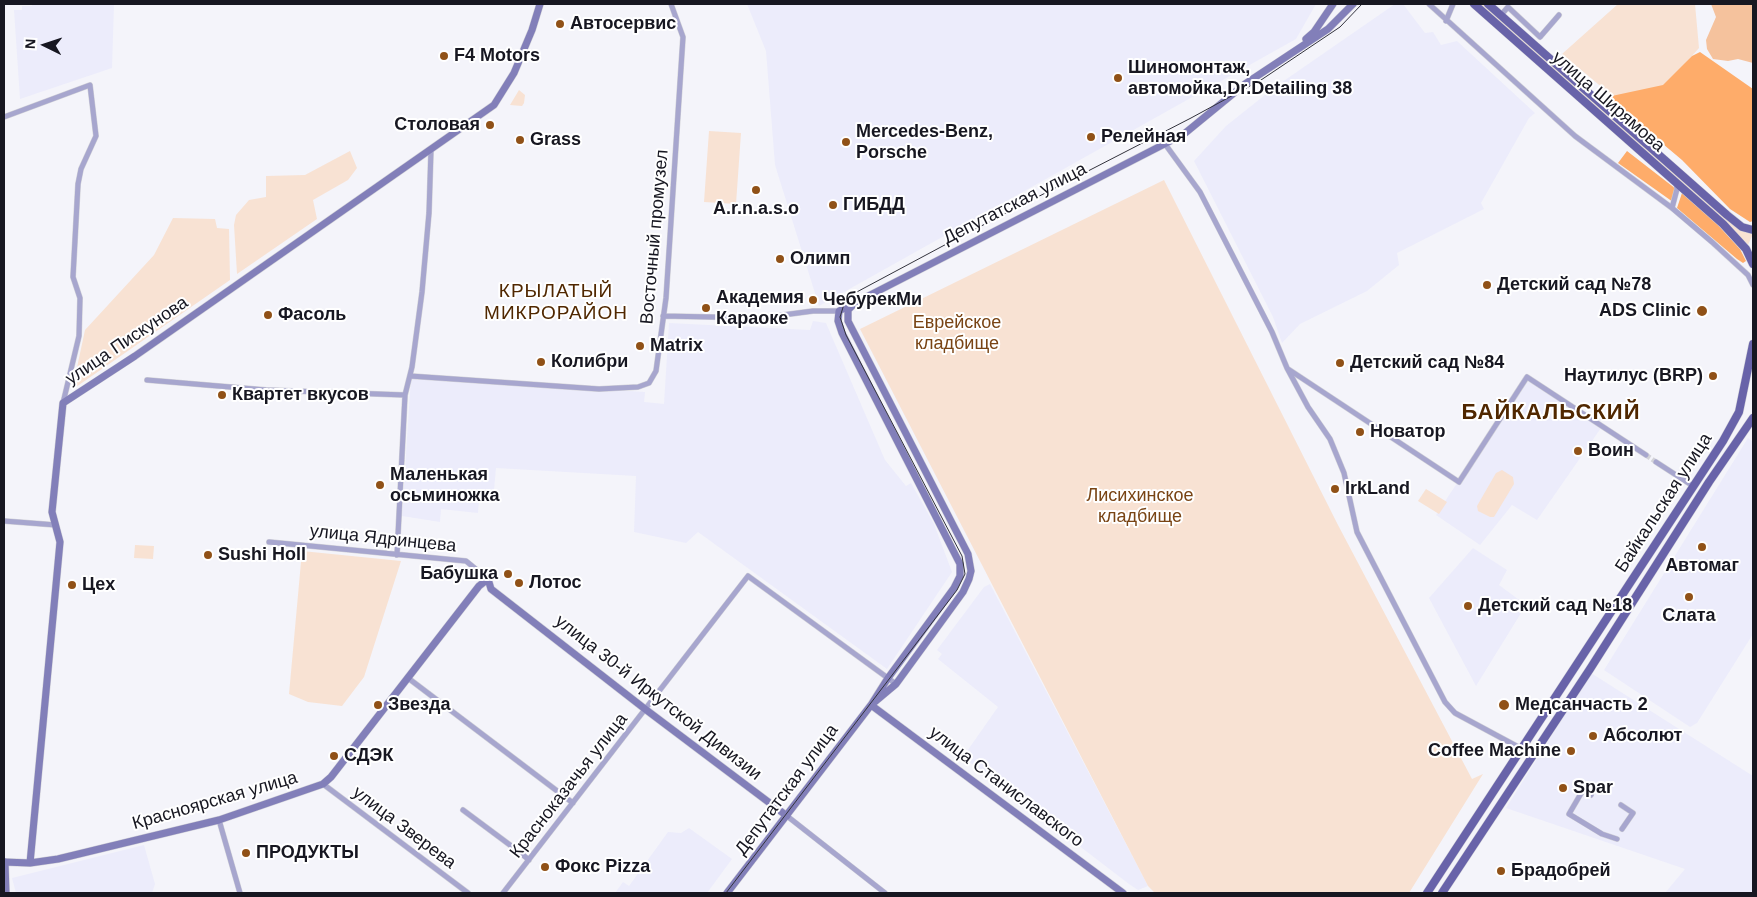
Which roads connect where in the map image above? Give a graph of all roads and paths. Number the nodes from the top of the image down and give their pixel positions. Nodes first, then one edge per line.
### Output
1 (539, 4) edge
2 (670, 4) edge
3 (1333, 4) edge
4 (1337, 4) edge
5 (1352, 4) edge
6 (1428, 4) edge
7 (1439, 4) edge
8 (1453, 4) edge
9 (1474, 4) edge
10 (1488, 4) edge
11 (1438, 13) junction
12 (1501, 15) junction
13 (1558, 15) dead end
14 (1446, 21) junction
15 (1283, 58) junction
16 (4, 117) edge
17 (1165, 144) junction
18 (431, 150) junction
19 (1676, 181) junction
20 (1672, 208) junction
21 (1753, 230) edge
22 (1753, 264) edge
23 (1753, 285) edge
24 (854, 303) junction
25 (839, 311) junction
26 (663, 316) junction
27 (1753, 344) edge
28 (1287, 368) junction
29 (410, 376) junction
30 (147, 380) dead end
31 (405, 395) junction
32 (63, 403) junction
33 (1753, 418) edge
34 (1646, 455) tunnel mouth
35 (1656, 462) tunnel mouth
36 (1693, 486) junction
37 (4, 521) edge
38 (56, 525) junction
39 (269, 542) dead end
40 (396, 555) junction
41 (488, 579) junction
42 (408, 678) junction
43 (888, 678) junction
44 (896, 684) junction
45 (871, 705) junction
46 (645, 709) junction
47 (1522, 749) junction
48 (323, 784) junction
49 (1591, 795) dead end
50 (573, 803) junction
51 (1621, 805) dead end
52 (463, 810) dead end
53 (787, 816) junction
54 (219, 820) junction
55 (1622, 830) dead end
56 (1617, 840) dead end
57 (514, 848) dead end
58 (523, 855) dead end
59 (529, 860) junction
60 (4, 862) edge
61 (30, 863) junction
62 (4, 877) edge
63 (6, 893) edge
64 (240, 893) edge
65 (468, 893) edge
66 (504, 893) edge
67 (727, 893) edge
68 (885, 893) edge
69 (1123, 893) edge
70 (1427, 893) edge
71 (1442, 893) edge

1 - 18 main road, улица Пискунова
2 - 26 street, Восточный промузел
3 - 15 main road
4 - 5 main road
5 - 15 main road, Депутатская улица
6 - 11 street
7 - 11 street
8 - 14 street
9 - 19 main road, улица Ширямова
10 - 12 main road, улица Ширямова
11 - 14 street
12 - 13 street
12 - 21 main road, улица Ширямова
14 - 20 street
15 - 17 main road, Депутатская улица
16 - 32 street
17 - 24 main road, Депутатская улица
17 - 28 street
18 - 29 street
18 - 32 main road, улица Пискунова
19 - 20 street
19 - 22 main road, улица Ширямова
20 - 23 street
24 - 25 main road
24 - 44 main road, Депутатская улица
25 - 26 street
25 - 43 main road, Депутатская улица
26 - 29 street, Восточный промузел
27 - 36 main road, Байкальская улица
28 - 34 street
28 - 47 street
29 - 31 street
30 - 31 street
31 - 40 street
32 - 38 main road, улица Пискунова
33 - 71 main road, Байкальская улица
35 - 36 street
36 - 47 main road, Байкальская улица
37 - 38 street
38 - 61 main road, улица Пискунова
39 - 40 street, улица Ядринцева
40 - 41 street, улица Ядринцева
41 - 42 main road, Красноярская улица
41 - 46 main road, улица 30-й Иркутской Дивизии
42 - 48 main road, Красноярская улица
42 - 50 street
43 - 44 street
43 - 45 main road, Депутатская улица
43 - 46 street, Красноказачья улица
44 - 45 main road, Депутатская улица
45 - 53 main road, Депутатская улица
45 - 69 main road, улица Станиславского
46 - 50 street, Красноказачья улица
46 - 53 main road, улица 30-й Иркутской Дивизии
47 - 70 main road, Байкальская улица
48 - 54 main road, Красноярская улица
48 - 65 street, улица Зверева
49 - 56 street
50 - 59 street, Красноказачья улица
51 - 55 street
52 - 57 street
53 - 67 main road, Депутатская улица
53 - 68 street, улица 30-й Иркутской Дивизии
54 - 61 main road, Красноярская улица
54 - 64 street
58 - 59 street
59 - 66 street, Красноказачья улица
60 - 61 main road, Красноярская улица
60 - 62 main road
62 - 63 main road

